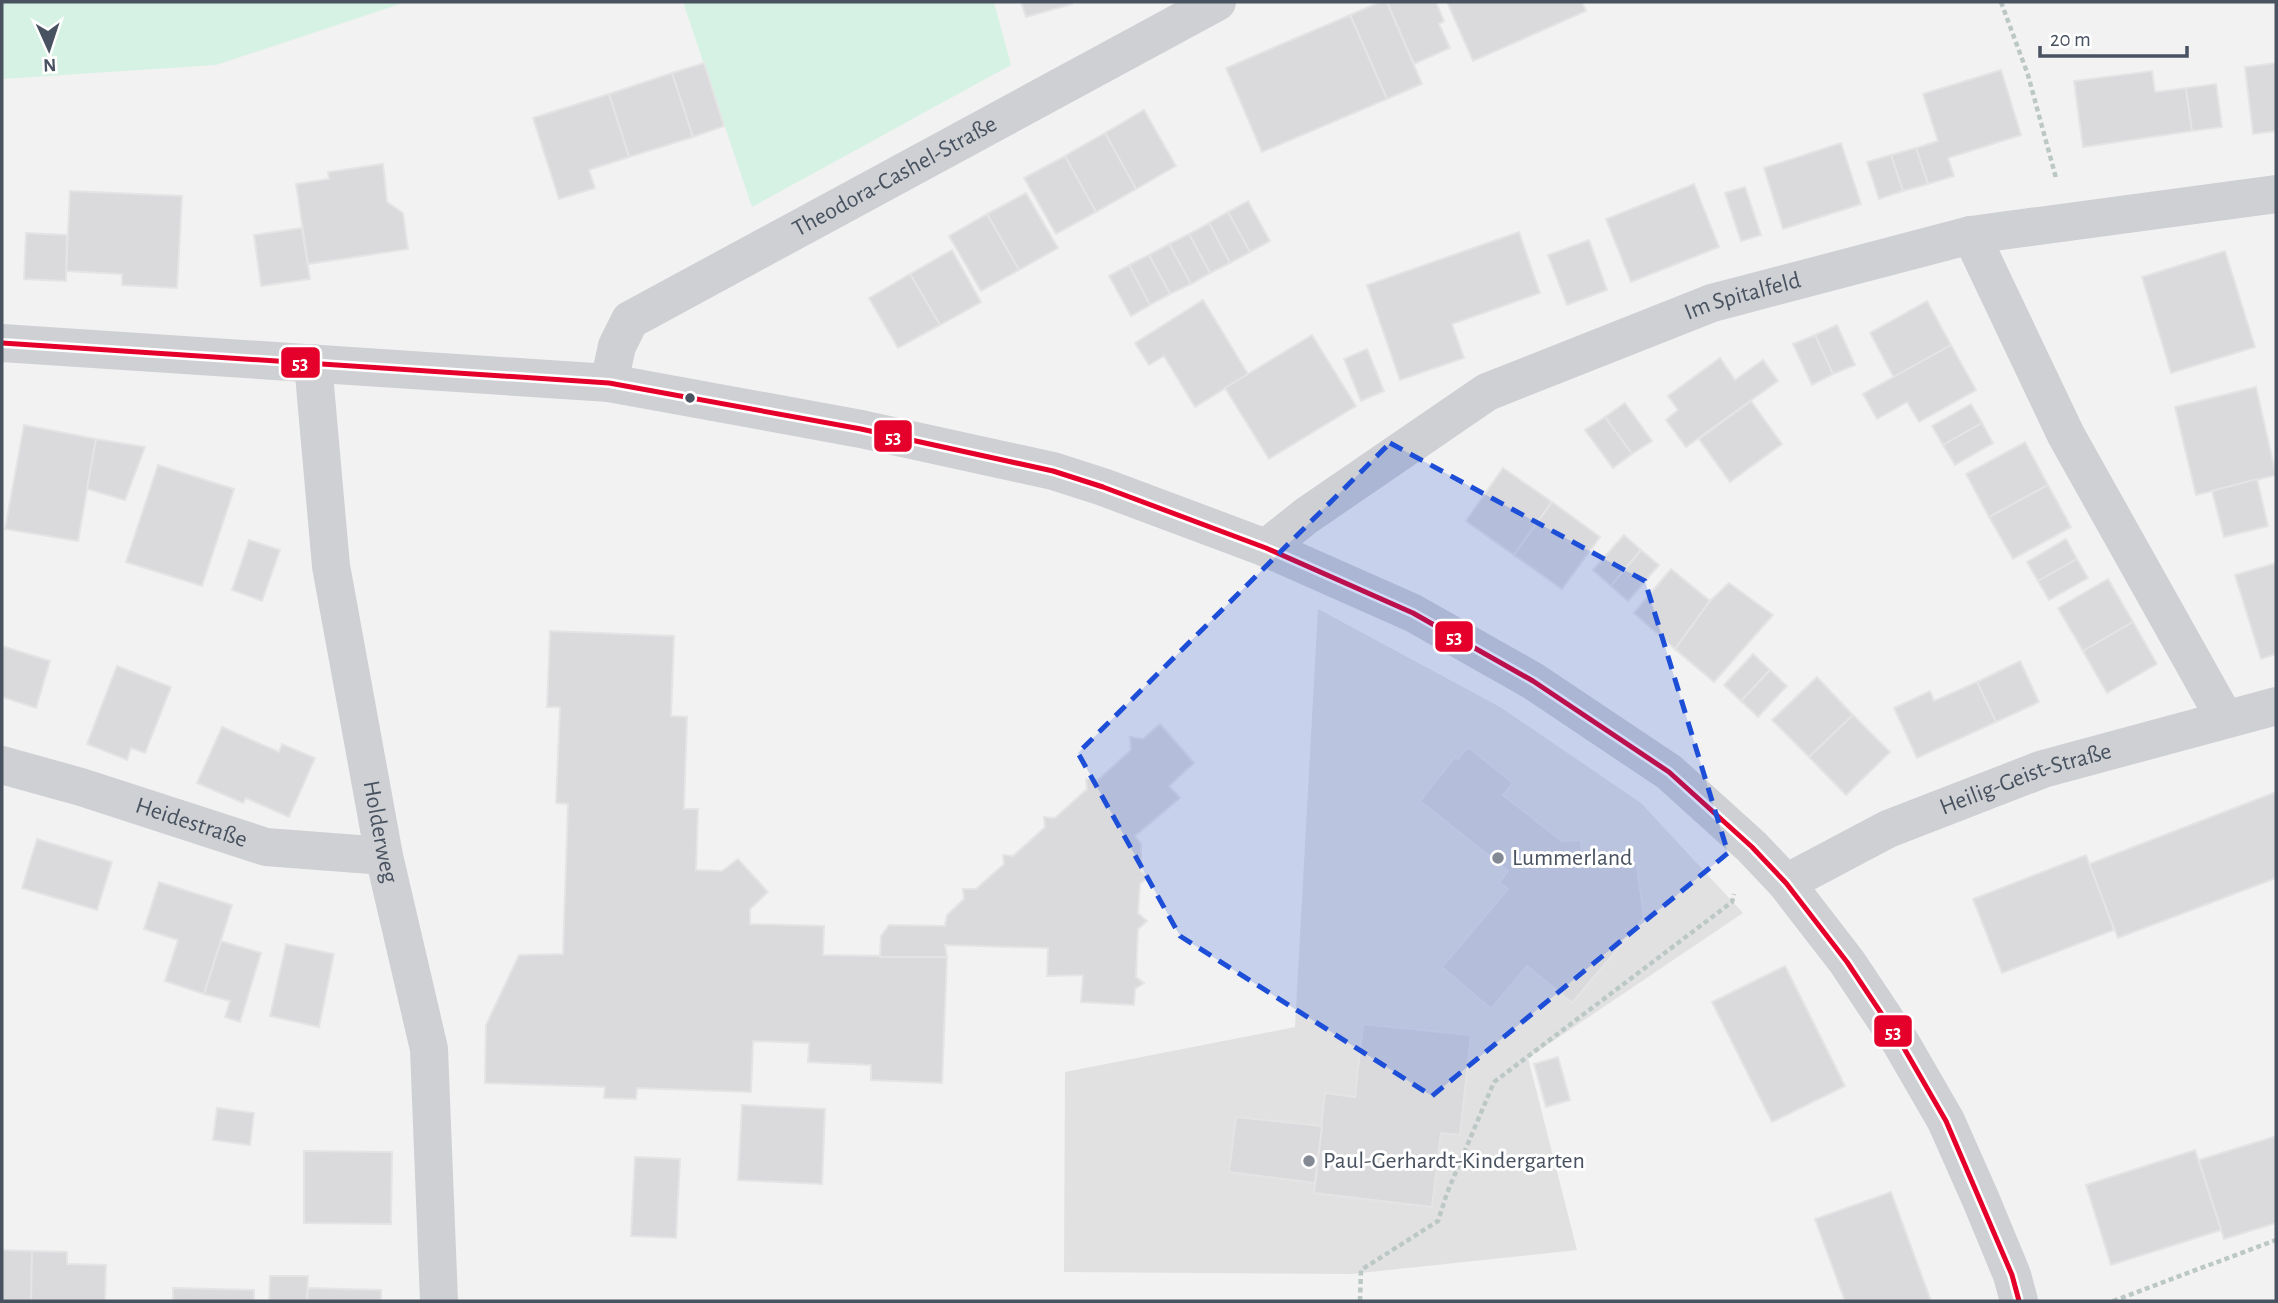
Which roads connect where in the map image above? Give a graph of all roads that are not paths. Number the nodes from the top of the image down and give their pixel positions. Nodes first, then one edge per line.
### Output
1 (1217, 2) edge
2 (2276, 194) edge
3 (1972, 235) junction
4 (2, 343) edge
5 (313, 363) junction
6 (609, 383) junction
7 (1266, 548) junction
8 (2276, 706) edge
9 (2225, 719) junction
10 (2, 765) edge
11 (384, 856) junction
12 (1786, 883) junction
13 (439, 1301) edge
14 (2019, 1301) edge

1 - 6 street, Theodora-Cashel-Straße
2 - 3 street, Im Spitalfeld
3 - 7 street, Im Spitalfeld
3 - 9 street
4 - 5 street
5 - 6 street
5 - 11 street, Holderweg
6 - 7 street
7 - 12 street
8 - 9 street, Heilig-Geist-Straße
9 - 12 street, Heilig-Geist-Straße
10 - 11 street, Heidestraße
11 - 13 street, Holderweg
12 - 14 street

